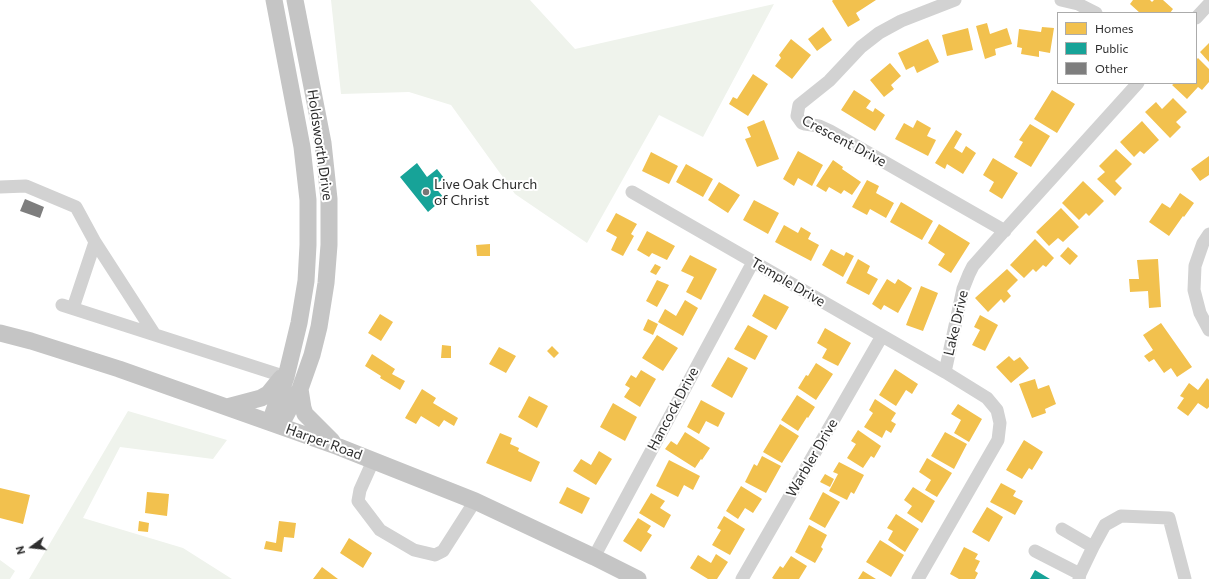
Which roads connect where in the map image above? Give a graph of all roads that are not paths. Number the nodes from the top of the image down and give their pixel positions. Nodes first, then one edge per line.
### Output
1 (274, 0) edge
2 (295, 0) edge
3 (955, 0) edge
4 (1061, 0) edge
5 (1209, 4) edge
6 (1094, 12) edge
7 (1197, 17) edge
8 (1137, 84) edge
9 (323, 143) junction
10 (302, 147) junction
11 (0, 187) edge
12 (632, 192) dead end
13 (1005, 231) junction
14 (1209, 234) edge
15 (95, 242) junction
16 (753, 262) junction
17 (1209, 330) edge
18 (0, 333) edge
19 (155, 335) junction
20 (882, 336) junction
21 (945, 372) junction
22 (285, 373) junction
23 (300, 389) junction
24 (227, 407) junction
25 (275, 424) junction
26 (339, 447) junction
27 (374, 461) junction
28 (475, 501) junction
29 (1062, 529) dead end
30 (1093, 547) junction
31 (1035, 552) dead end
32 (594, 557) junction
33 (1079, 577) edge
34 (637, 579) edge
35 (742, 579) edge
36 (918, 579) edge
37 (1185, 579) edge

1 - 10 main road, Holdsworth Drive
2 - 9 main road, Holdsworth Drive
3 - 13 street, Crescent Drive
4 - 6 street
5 - 7 street
8 - 13 street, Lake Drive
9 - 10 street
9 - 23 main road, Holdsworth Drive
10 - 22 main road, Holdsworth Drive
11 - 15 street
12 - 16 street, Temple Drive
13 - 21 street, Lake Drive
14 - 17 street
15 - 19 street
15 - 19 street
16 - 20 street, Temple Drive
16 - 32 street, Hancock Drive
18 - 24 main road, Harper Road
19 - 22 street
20 - 21 street, Temple Drive
20 - 35 street, Warbler Drive
21 - 36 street, Lake Drive
22 - 24 main road
22 - 25 main road, Holdsworth Drive
23 - 25 main road, Holdsworth Drive
23 - 26 main road
24 - 25 main road, Harper Road
25 - 26 main road, Harper Road
26 - 27 main road, Harper Road
27 - 28 main road, Harper Road
27 - 28 street
28 - 32 main road, Harper Road
29 - 30 street
30 - 33 street
30 - 37 street
31 - 33 street
32 - 34 main road, Harper Road

